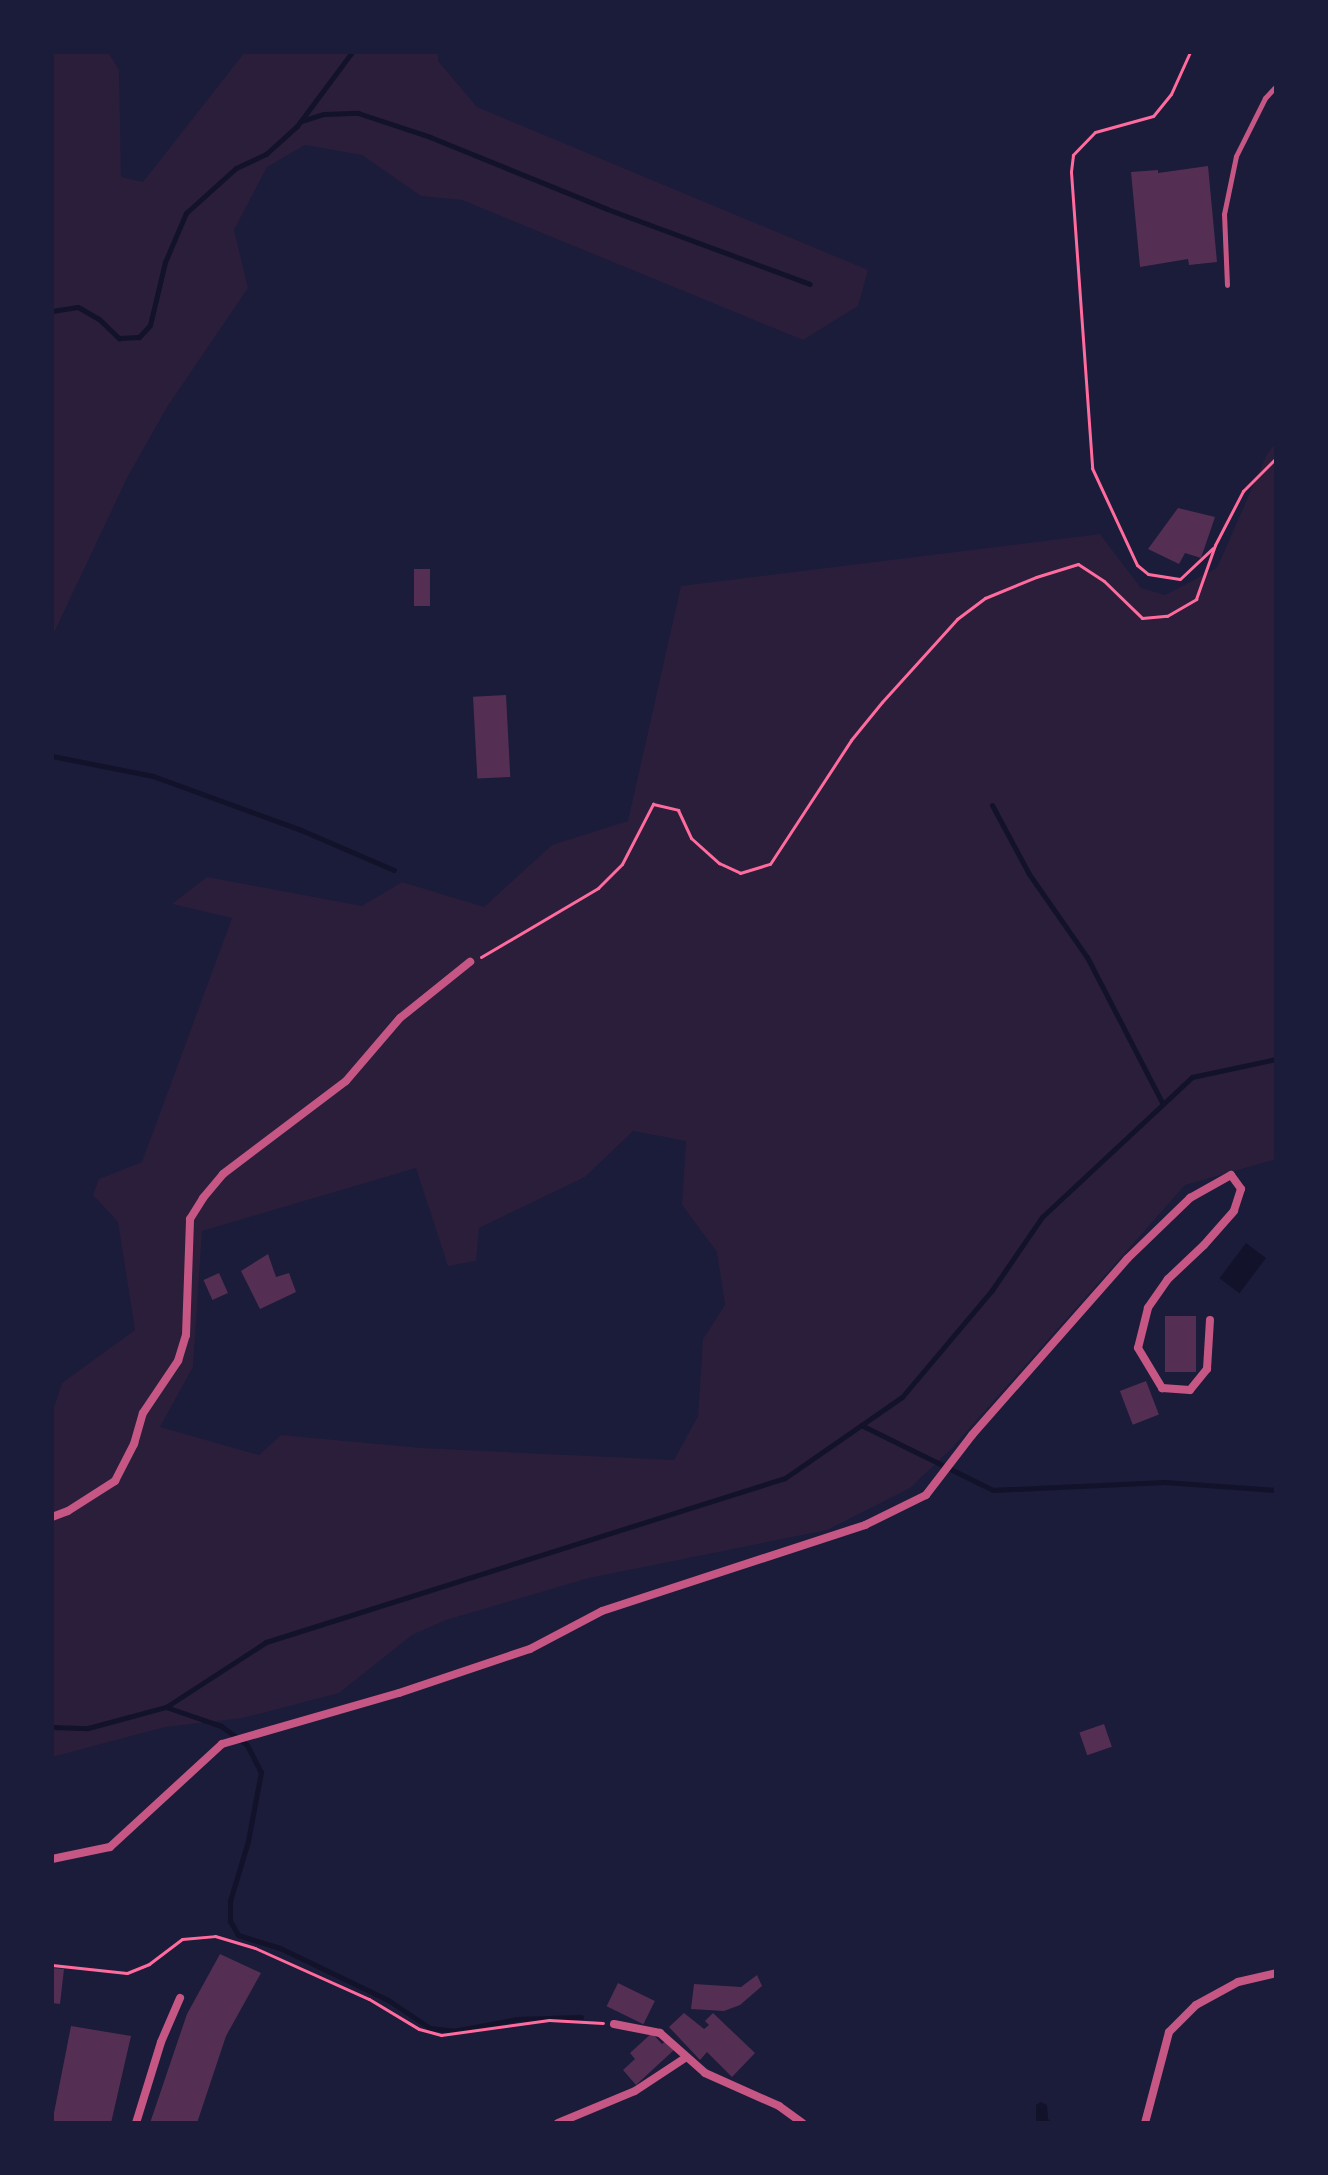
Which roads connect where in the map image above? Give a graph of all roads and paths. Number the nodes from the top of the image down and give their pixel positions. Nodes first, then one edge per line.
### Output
1 (1190, 52) edge
2 (1276, 86) edge
3 (1227, 285) dead end
4 (1276, 458) edge
5 (1215, 545) junction
6 (470, 962) joint
7 (1210, 1320) dead end
8 (52, 1517) edge
9 (52, 1859) edge
10 (52, 1965) edge
11 (1276, 1973) edge
12 (180, 1998) dead end
13 (614, 2024) joint
14 (685, 2058) junction
15 (136, 2123) edge
16 (558, 2123) edge
17 (802, 2123) edge
18 (1145, 2123) edge

1 - 5 path
2 - 3 lane
4 - 5 path
5 - 6 path
6 - 8 street
7 - 9 street
10 - 13 path
11 - 18 street
12 - 15 street
13 - 14 street
14 - 16 street
14 - 17 street

